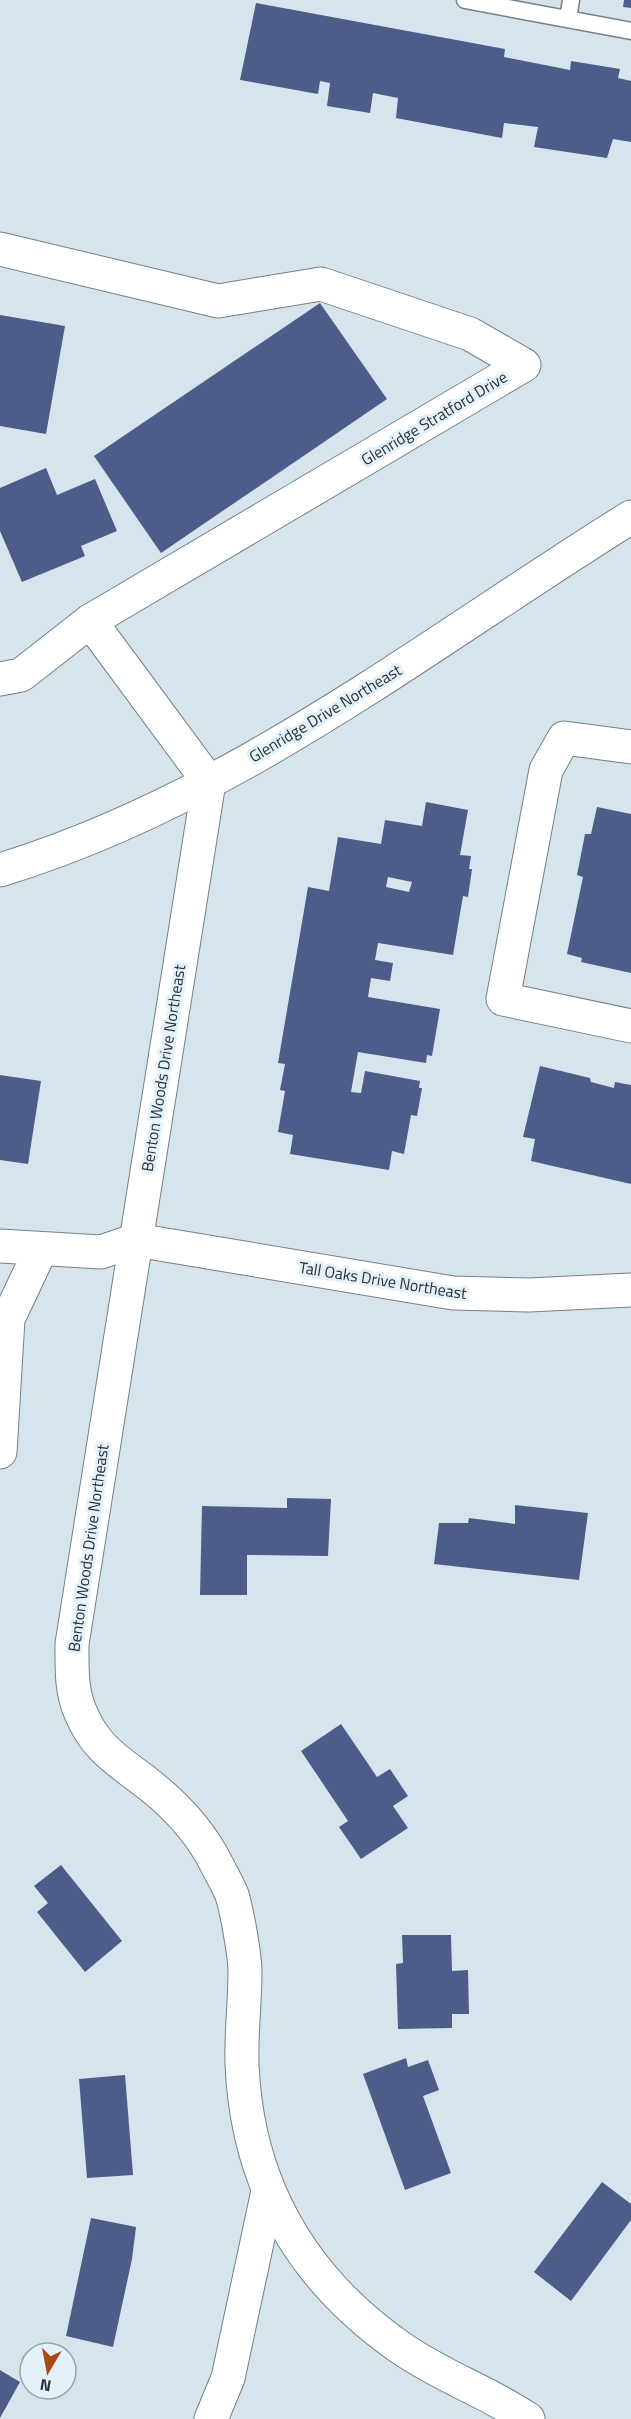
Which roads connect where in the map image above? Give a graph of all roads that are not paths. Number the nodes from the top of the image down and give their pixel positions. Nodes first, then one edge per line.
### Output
1 (465, 0) edge
2 (571, 0) edge
3 (568, 19) junction
4 (631, 31) edge
5 (0, 249) edge
6 (631, 517) edge
7 (90, 621) junction
8 (0, 679) edge
9 (631, 747) edge
10 (209, 782) junction
11 (0, 870) edge
12 (631, 1026) edge
13 (136, 1240) junction
14 (0, 1246) edge
15 (41, 1249) junction
16 (631, 1290) edge
17 (0, 1452) edge
18 (268, 2191) junction
19 (211, 2419) edge
20 (528, 2419) edge

1 - 3 lane
2 - 3 lane
3 - 4 lane
5 - 7 street, Glenridge Stratford Drive
6 - 10 street, Glenridge Drive Northeast
7 - 8 street, Glenridge Stratford Drive
7 - 10 street
9 - 12 street
10 - 11 street, Glenridge Drive Northeast
10 - 13 street, Benton Woods Drive Northeast
13 - 15 street
13 - 16 street, Tall Oaks Drive Northeast
13 - 18 street, Benton Woods Drive Northeast
14 - 15 street
15 - 17 street
18 - 19 street
18 - 20 street, Benton Woods Drive Northeast

